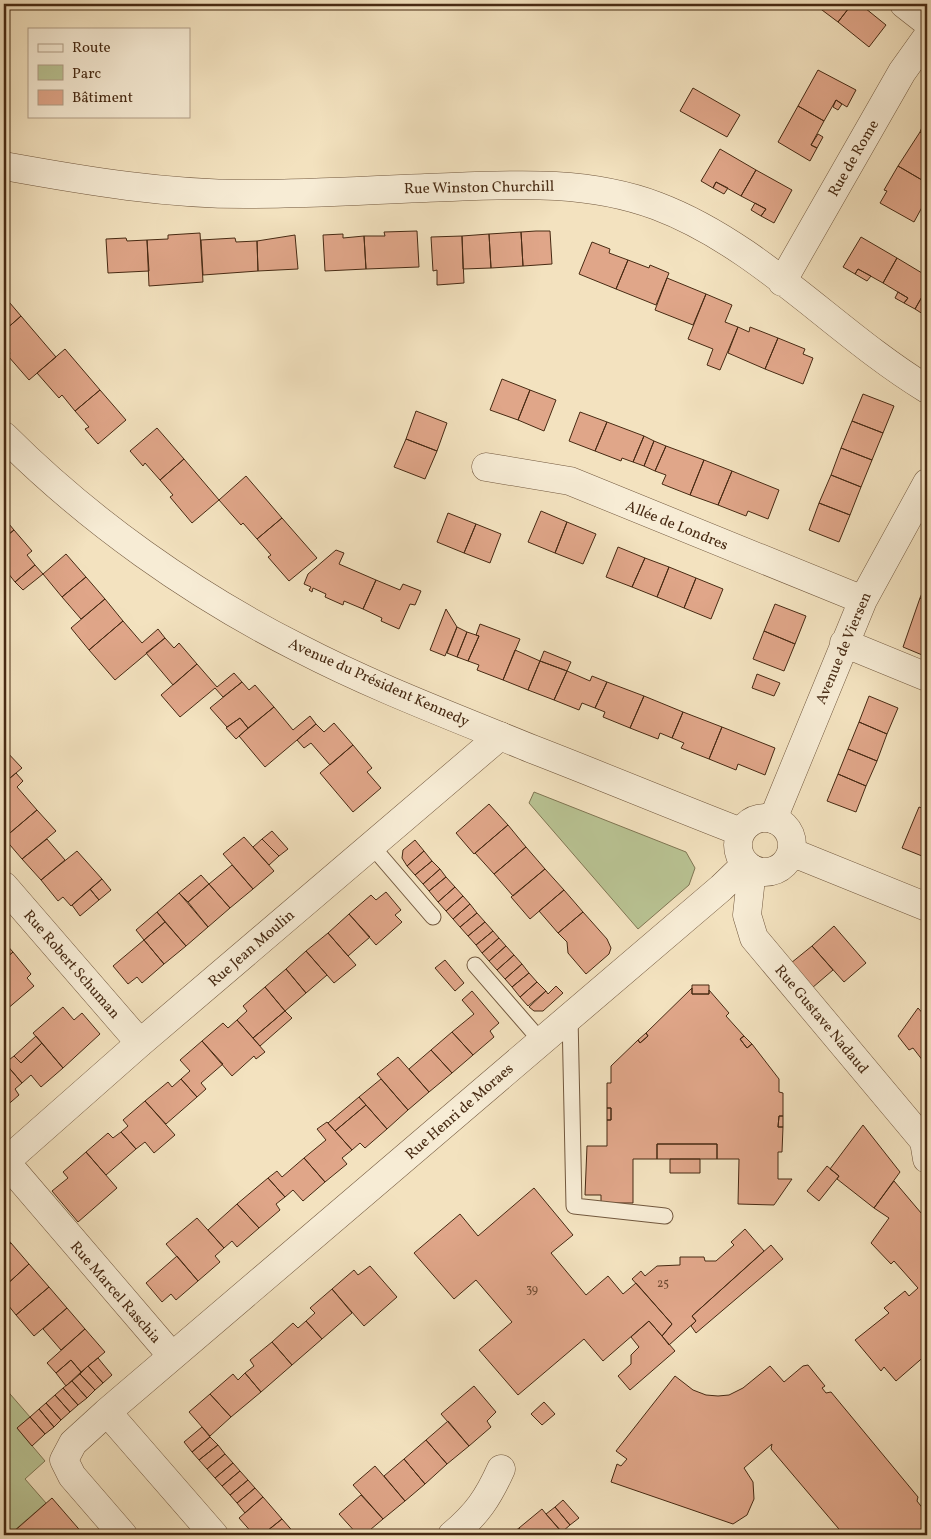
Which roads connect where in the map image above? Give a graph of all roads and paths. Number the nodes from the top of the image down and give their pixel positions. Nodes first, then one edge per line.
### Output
1 (904, 4) edge
2 (927, 22) edge
3 (927, 36) edge
4 (4, 166) edge
5 (782, 282) junction
6 (927, 389) edge
7 (4, 436) edge
8 (486, 467) dead end
9 (927, 483) edge
10 (862, 600) junction
11 (844, 643) junction
12 (927, 677) edge
13 (500, 736) junction
14 (774, 819) junction
15 (741, 832) junction
16 (371, 845) junction
17 (791, 852) junction
18 (749, 867) junction
19 (4, 886) edge
20 (927, 907) edge
21 (433, 917) dead end
22 (475, 965) dead end
23 (570, 1016) junction
24 (541, 1041) junction
25 (140, 1043) junction
26 (927, 1159) edge
27 (5, 1162) edge
28 (666, 1216) dead end
29 (172, 1356) junction
30 (107, 1412) junction
31 (501, 1469) dead end
32 (123, 1535) edge
33 (214, 1535) edge
34 (452, 1535) edge

1 - 2 street
3 - 5 street, Rue de Rome
4 - 5 street, Rue Winston Churchill
5 - 6 street, Rue Winston Churchill
7 - 13 street, Avenue du Président Kennedy
8 - 10 street, Allée de Londres
9 - 10 street, Avenue de Viersen
10 - 11 street, Avenue de Viersen
11 - 12 street
11 - 14 street, Avenue de Viersen
13 - 15 street, Avenue du Président Kennedy
13 - 16 street, Rue Jean Moulin
14 - 15 street
14 - 17 street
15 - 18 street
16 - 21 lane
16 - 25 street, Rue Jean Moulin
17 - 18 street
17 - 20 street
18 - 23 street, Rue Henri de Moraes
18 - 26 street, Rue Gustave Nadaud
19 - 25 street, Rue Robert Schuman
22 - 24 lane
23 - 24 street, Rue Henri de Moraes
23 - 28 lane
24 - 29 street, Rue Henri de Moraes
25 - 27 street, Rue Jean Moulin
27 - 29 street, Rue Marcel Raschia
29 - 30 street, Rue Marcel Raschia
30 - 32 street, Rue Marcel Raschia
30 - 33 street
31 - 34 street

